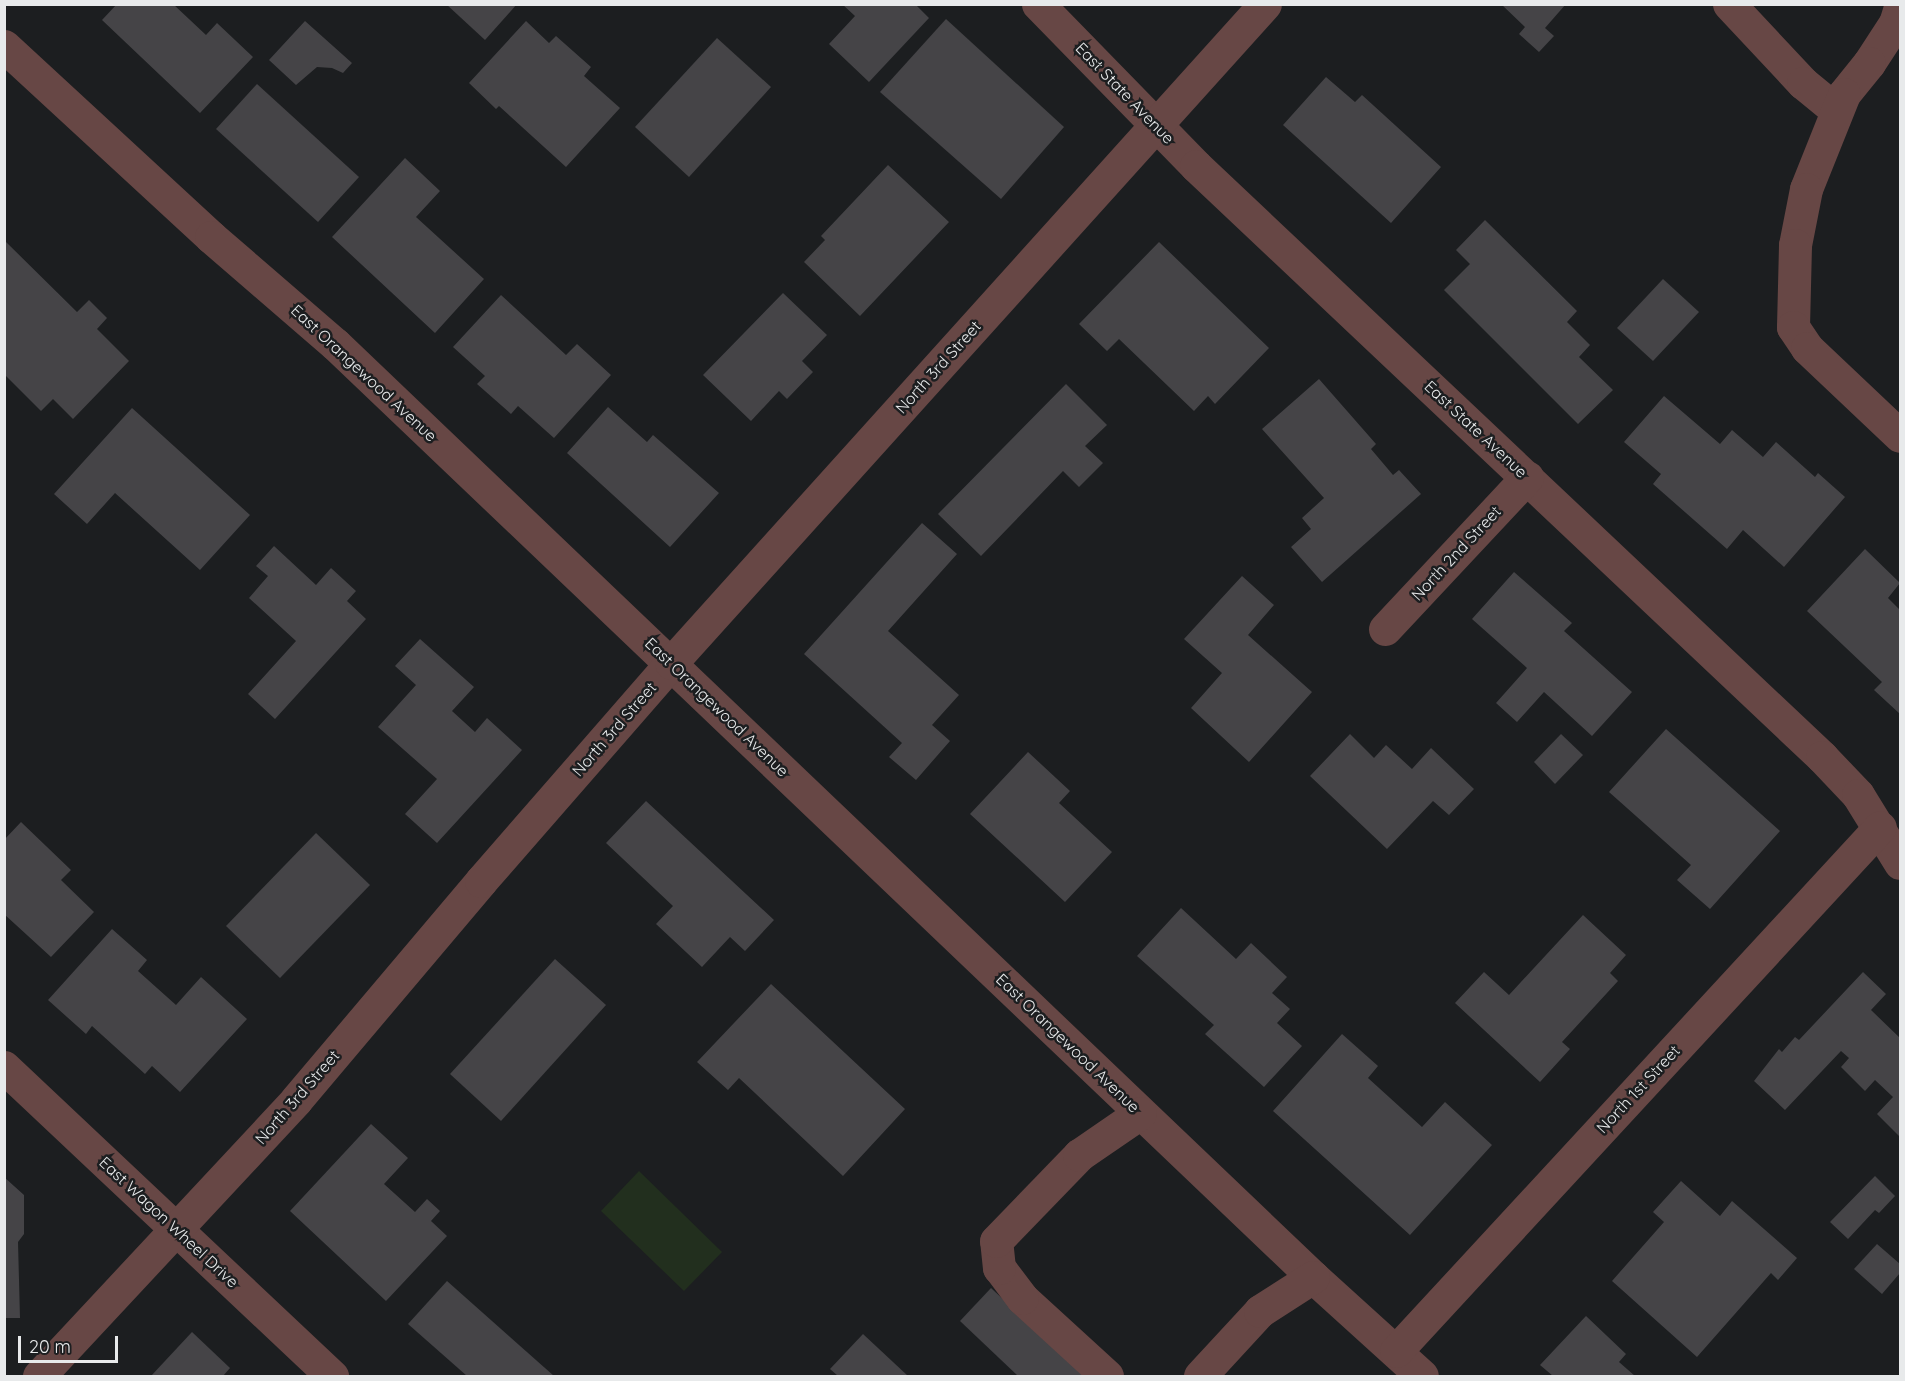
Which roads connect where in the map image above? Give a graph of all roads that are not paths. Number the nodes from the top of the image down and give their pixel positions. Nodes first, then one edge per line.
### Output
1 (1038, 4) edge
2 (1265, 4) edge
3 (1729, 4) edge
4 (1900, 7) edge
5 (4, 46) edge
6 (1836, 110) junction
7 (1156, 125) junction
8 (1900, 436) edge
9 (1527, 477) junction
10 (1385, 628) dead end
11 (671, 663) junction
12 (1880, 826) junction
13 (1900, 864) edge
14 (4, 1067) edge
15 (1140, 1113) junction
16 (177, 1230) junction
17 (1313, 1277) junction
18 (1396, 1351) junction
19 (39, 1377) edge
20 (332, 1377) edge
21 (1107, 1377) edge
22 (1200, 1377) edge
23 (1422, 1377) edge

1 - 7 street, East State Avenue
2 - 7 street, North 3rd Street
3 - 6 street
4 - 6 street
5 - 11 street, East Orangewood Avenue
6 - 8 street
7 - 9 street, East State Avenue
7 - 11 street, North 3rd Street
9 - 10 street, North 2nd Street
9 - 12 street, East State Avenue
11 - 15 street, East Orangewood Avenue
11 - 16 street, North 3rd Street
12 - 13 street, East State Avenue
12 - 18 street, North 1st Street
14 - 16 street, East Wagon Wheel Drive
15 - 17 street, East Orangewood Avenue
15 - 21 street
16 - 19 street, North 3rd Street
16 - 20 street, East Wagon Wheel Drive
17 - 18 street, East Orangewood Avenue
17 - 22 street
18 - 23 street, East Orangewood Avenue

